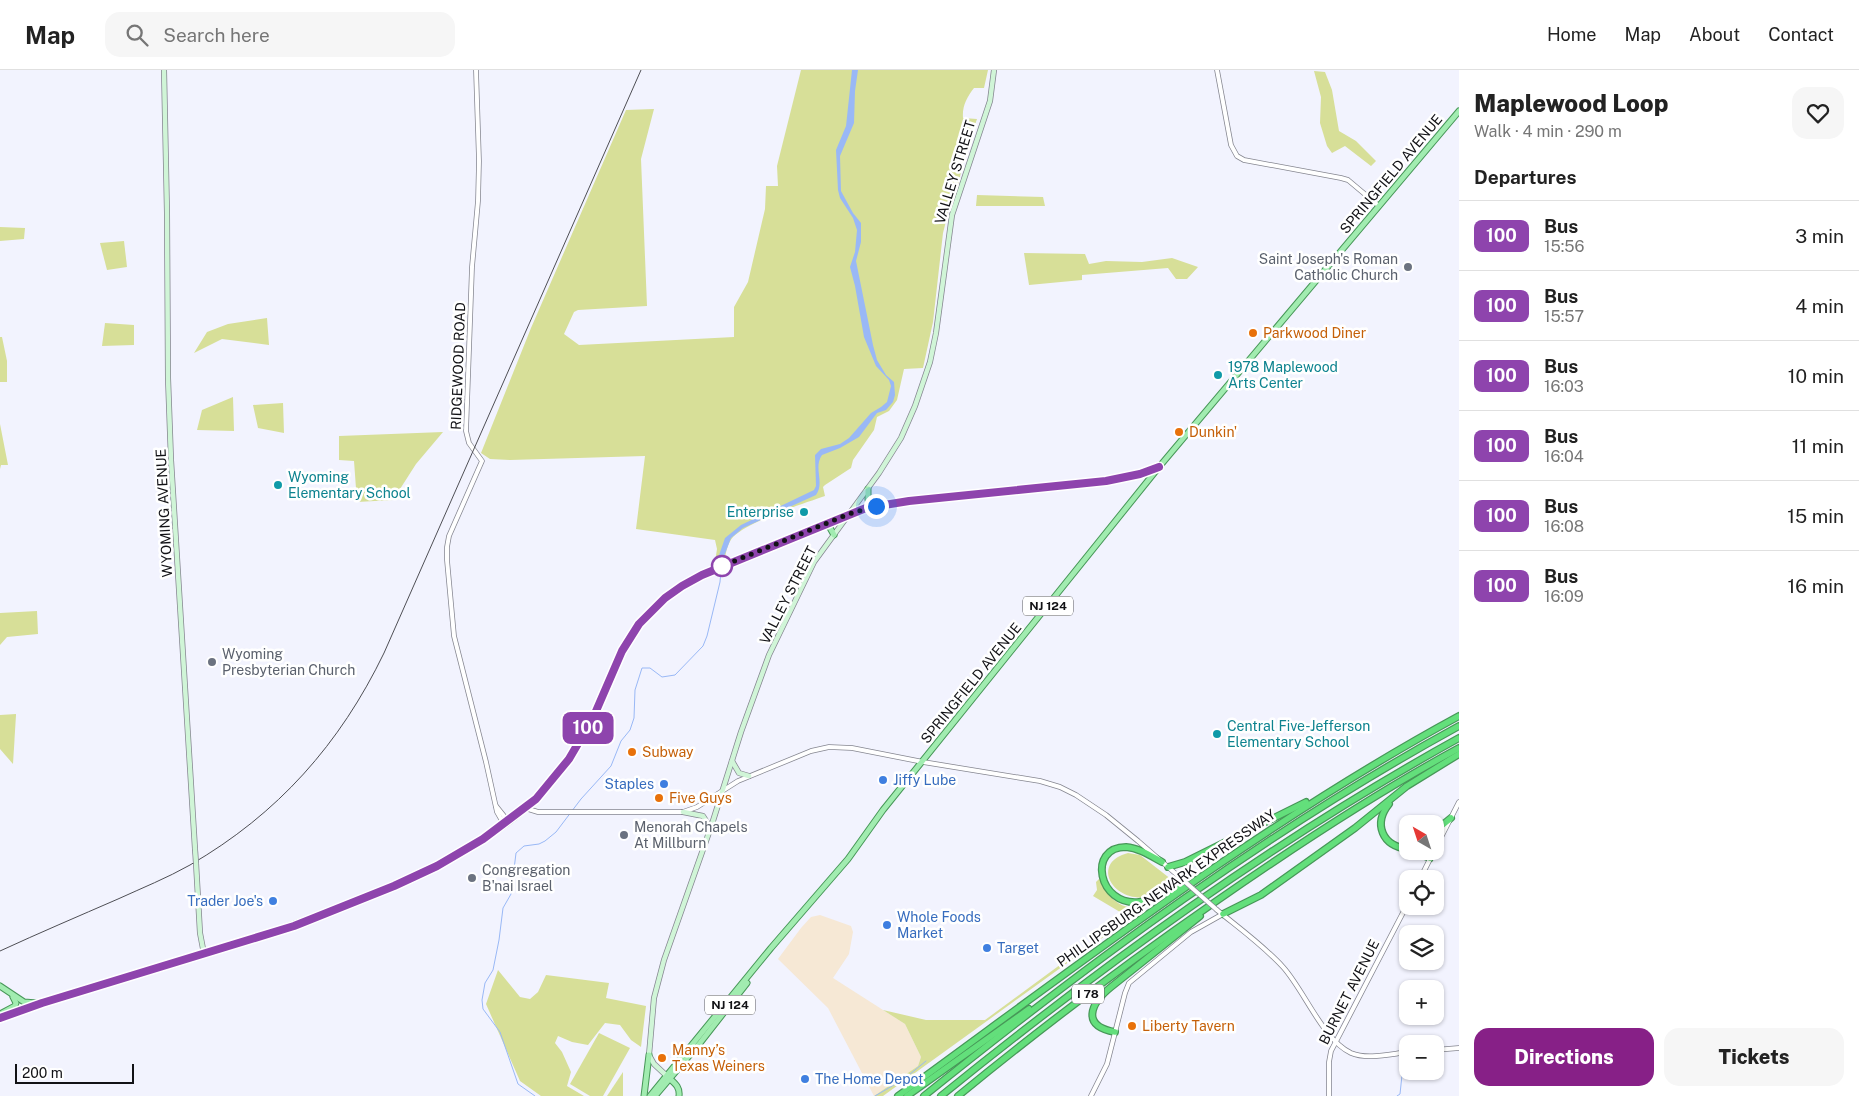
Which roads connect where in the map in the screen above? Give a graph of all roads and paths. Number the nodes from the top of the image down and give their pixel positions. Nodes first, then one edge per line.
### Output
1 (164, 70) edge
2 (476, 70) edge
3 (994, 70) edge
4 (1217, 70) edge
5 (1459, 111) edge
6 (1379, 206) junction
7 (1159, 467) junction
8 (868, 489) junction
9 (876, 506) junction
10 (849, 514) junction
11 (821, 525) junction
12 (834, 535) junction
13 (1459, 716) edge
14 (1459, 726) edge
15 (1459, 738) edge
16 (1459, 748) edge
17 (1459, 754) edge
18 (732, 760) junction
19 (923, 762) junction
20 (749, 776) junction
21 (1335, 788) junction
22 (723, 790) junction
23 (1398, 793) junction
24 (1459, 802) edge
25 (525, 808) junction
26 (683, 812) junction
27 (1451, 818) junction
28 (506, 822) junction
29 (1444, 824) edge
30 (710, 828) junction
31 (1444, 831) edge
32 (1399, 846) edge
33 (1162, 862) junction
34 (1168, 867) junction
35 (1209, 872) junction
36 (1222, 897) junction
37 (1223, 914) junction
38 (1402, 915) edge
39 (204, 954) junction
40 (0, 986) edge
41 (1059, 991) junction
42 (12, 995) junction
43 (42, 1003) junction
44 (0, 1016) edge
45 (1115, 1032) junction
46 (1335, 1042) junction
47 (1459, 1048) edge
48 (1444, 1049) edge
49 (1399, 1053) edge
50 (649, 1055) junction
51 (668, 1077) junction
52 (644, 1096) edge
53 (650, 1096) edge
54 (655, 1096) edge
55 (679, 1096) edge
56 (898, 1096) edge
57 (908, 1096) edge
58 (924, 1096) edge
59 (942, 1096) edge
60 (958, 1096) edge
61 (1091, 1096) edge
62 (1329, 1096) edge

1 - 39 main road, WYOMING AVENUE, bridge
2 - 28 street, RIDGEWOOD ROAD
3 - 8 main road, VALLEY STREET
4 - 6 street
5 - 6 main road, SPRINGFIELD AVENUE / NJ 124
6 - 7 main road, SPRINGFIELD AVENUE / NJ 124
7 - 9 main road
7 - 19 main road, SPRINGFIELD AVENUE / NJ 124
8 - 9 main road
8 - 10 main road, VALLEY STREET
9 - 10 main road
10 - 11 main road
10 - 12 main road, VALLEY STREET
11 - 12 main road
11 - 25 main road
12 - 18 main road, VALLEY STREET
13 - 21 highway, PHILLIPSBURG-NEWARK EXPRESSWAY / I 78
14 - 41 highway, PHILLIPSBURG-NEWARK EXPRESSWAY / I 78
15 - 59 highway, I 78
16 - 36 highway, I 78
17 - 23 highway
18 - 20 main road
18 - 22 main road, VALLEY STREET
19 - 20 street
19 - 33 street
19 - 51 main road, SPRINGFIELD AVENUE / NJ 124
20 - 22 street
21 - 34 highway
21 - 35 highway, PHILLIPSBURG-NEWARK EXPRESSWAY / I 78
22 - 26 street
22 - 30 main road, VALLEY STREET
23 - 32 highway
23 - 37 highway
24 - 27 street
25 - 26 street
25 - 28 main road
26 - 30 main road
27 - 29 highway
27 - 31 street
28 - 39 main road
30 - 50 main road, VALLEY STREET
33 - 34 street
33 - 35 highway
34 - 37 street, bridge
35 - 56 highway, PHILLIPSBURG-NEWARK EXPRESSWAY / I 78
36 - 45 highway
36 - 60 highway, I 78
37 - 45 street
37 - 46 street
38 - 46 street, BURNET AVENUE
39 - 43 main road
40 - 42 main road
41 - 57 highway
41 - 58 highway, I 78
42 - 43 main road
42 - 44 main road
43 - 44 main road
45 - 61 street
46 - 49 street
46 - 62 street, BURNET AVENUE
47 - 48 street
50 - 51 main road
50 - 52 main road
51 - 53 main road, SPRINGFIELD AVENUE / NJ 124
51 - 54 main road, SPRINGFIELD AVENUE / NJ 124
51 - 55 main road

